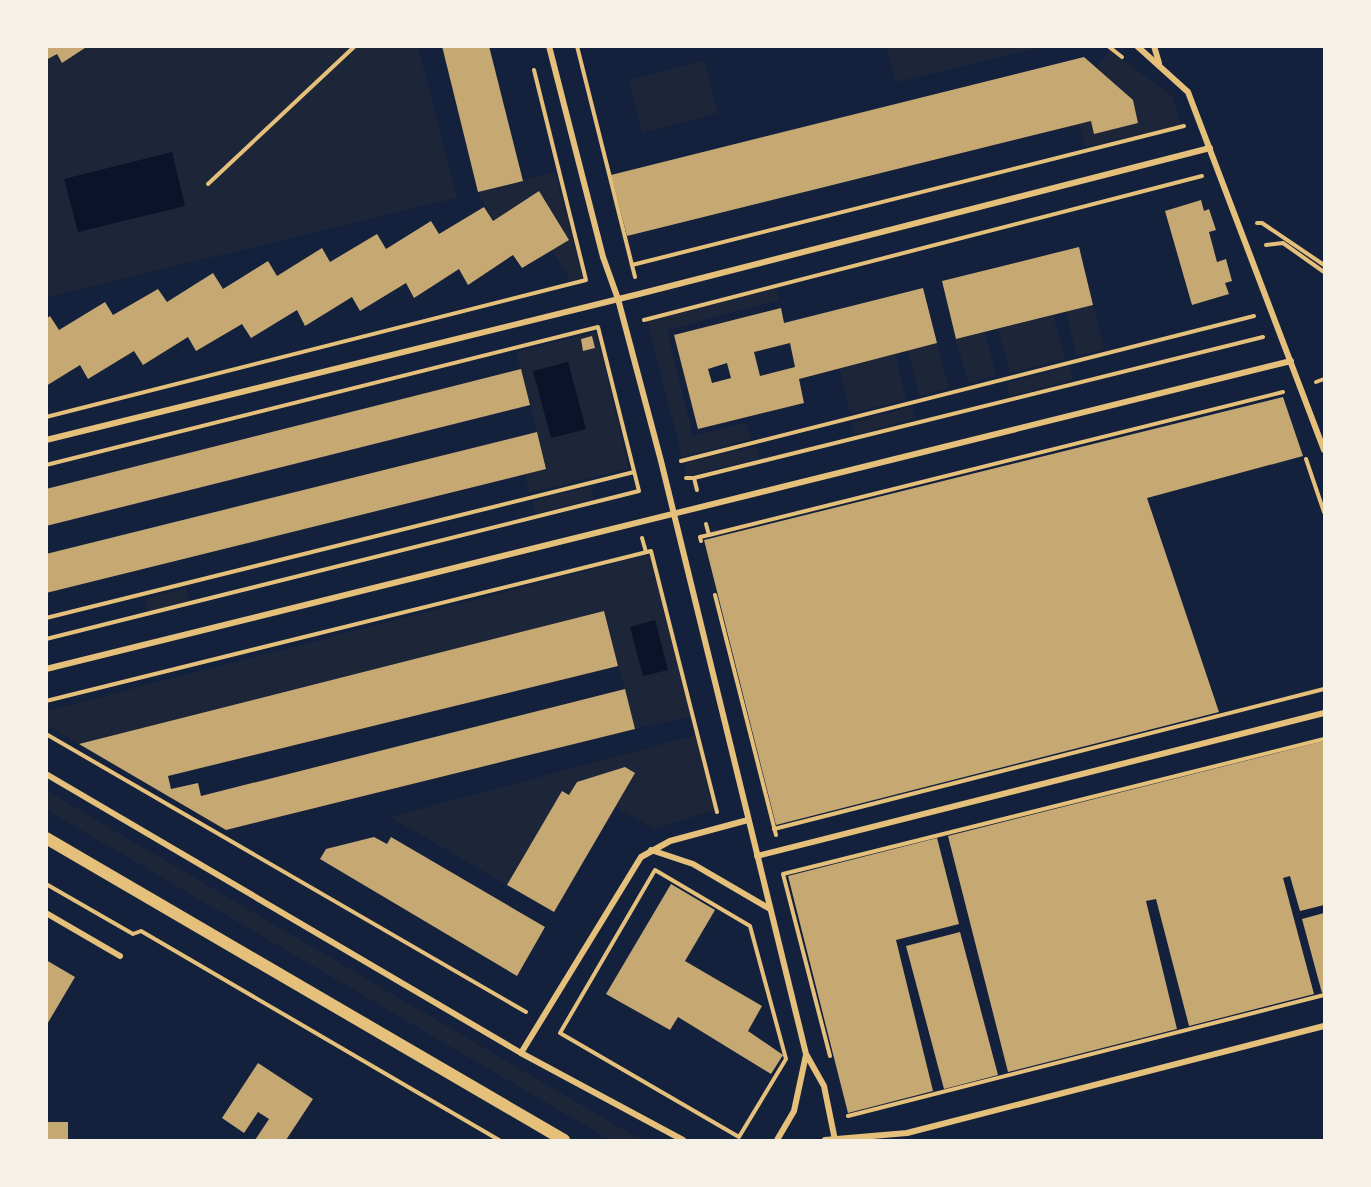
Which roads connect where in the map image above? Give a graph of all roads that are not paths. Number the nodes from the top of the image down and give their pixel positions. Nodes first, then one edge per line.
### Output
1 (549, 46) edge
2 (1137, 46) edge
3 (1154, 46) edge
4 (1159, 64) junction
5 (1210, 148) junction
6 (618, 299) junction
7 (1291, 361) junction
8 (46, 440) edge
9 (1324, 450) edge
10 (673, 515) junction
11 (46, 669) edge
12 (1324, 713) edge
13 (46, 774) edge
14 (748, 820) junction
15 (46, 838) edge
16 (650, 850) junction
17 (757, 856) junction
18 (770, 909) junction
19 (46, 913) edge
20 (120, 956) dead end
21 (1324, 1026) edge
22 (521, 1053) junction
23 (806, 1054) junction
24 (907, 1134) junction
25 (564, 1140) edge
26 (683, 1140) edge
27 (777, 1140) edge
28 (825, 1140) edge
29 (835, 1140) edge
30 (897, 1140) edge

1 - 6 street
2 - 4 street
3 - 4 street
4 - 5 street
5 - 6 street
5 - 7 street
6 - 8 street
6 - 10 street
7 - 9 street
7 - 10 street
10 - 11 street
10 - 14 street
12 - 17 street
13 - 22 street
14 - 16 street
14 - 17 street
15 - 25 main road
16 - 18 street
16 - 22 street
17 - 18 street
18 - 23 street
19 - 20 street
21 - 24 street
22 - 26 street
23 - 27 street
23 - 29 street
24 - 29 street
24 - 30 street
28 - 29 street

